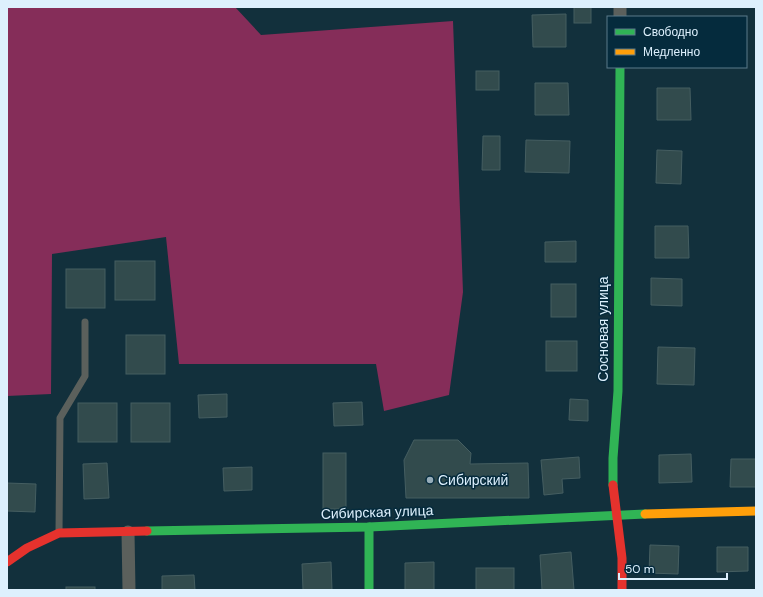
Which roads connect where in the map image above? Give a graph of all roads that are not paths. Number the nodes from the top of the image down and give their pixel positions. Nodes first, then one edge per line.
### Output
1 (620, 68) edge
2 (85, 322) dead end
3 (756, 511) edge
4 (616, 515) junction
5 (369, 527) junction
6 (128, 532) junction
7 (59, 534) junction
8 (7, 562) edge
9 (129, 590) edge
10 (369, 590) edge
11 (622, 590) edge

1 - 4 street, Сосновая улица
2 - 7 lane
3 - 4 street, Сибирская улица
4 - 5 street, Сибирская улица
4 - 11 street, Сосновая улица
5 - 6 street, Сибирская улица
5 - 10 street
6 - 7 street, Сибирская улица
6 - 9 street
7 - 8 street, Сибирская улица

